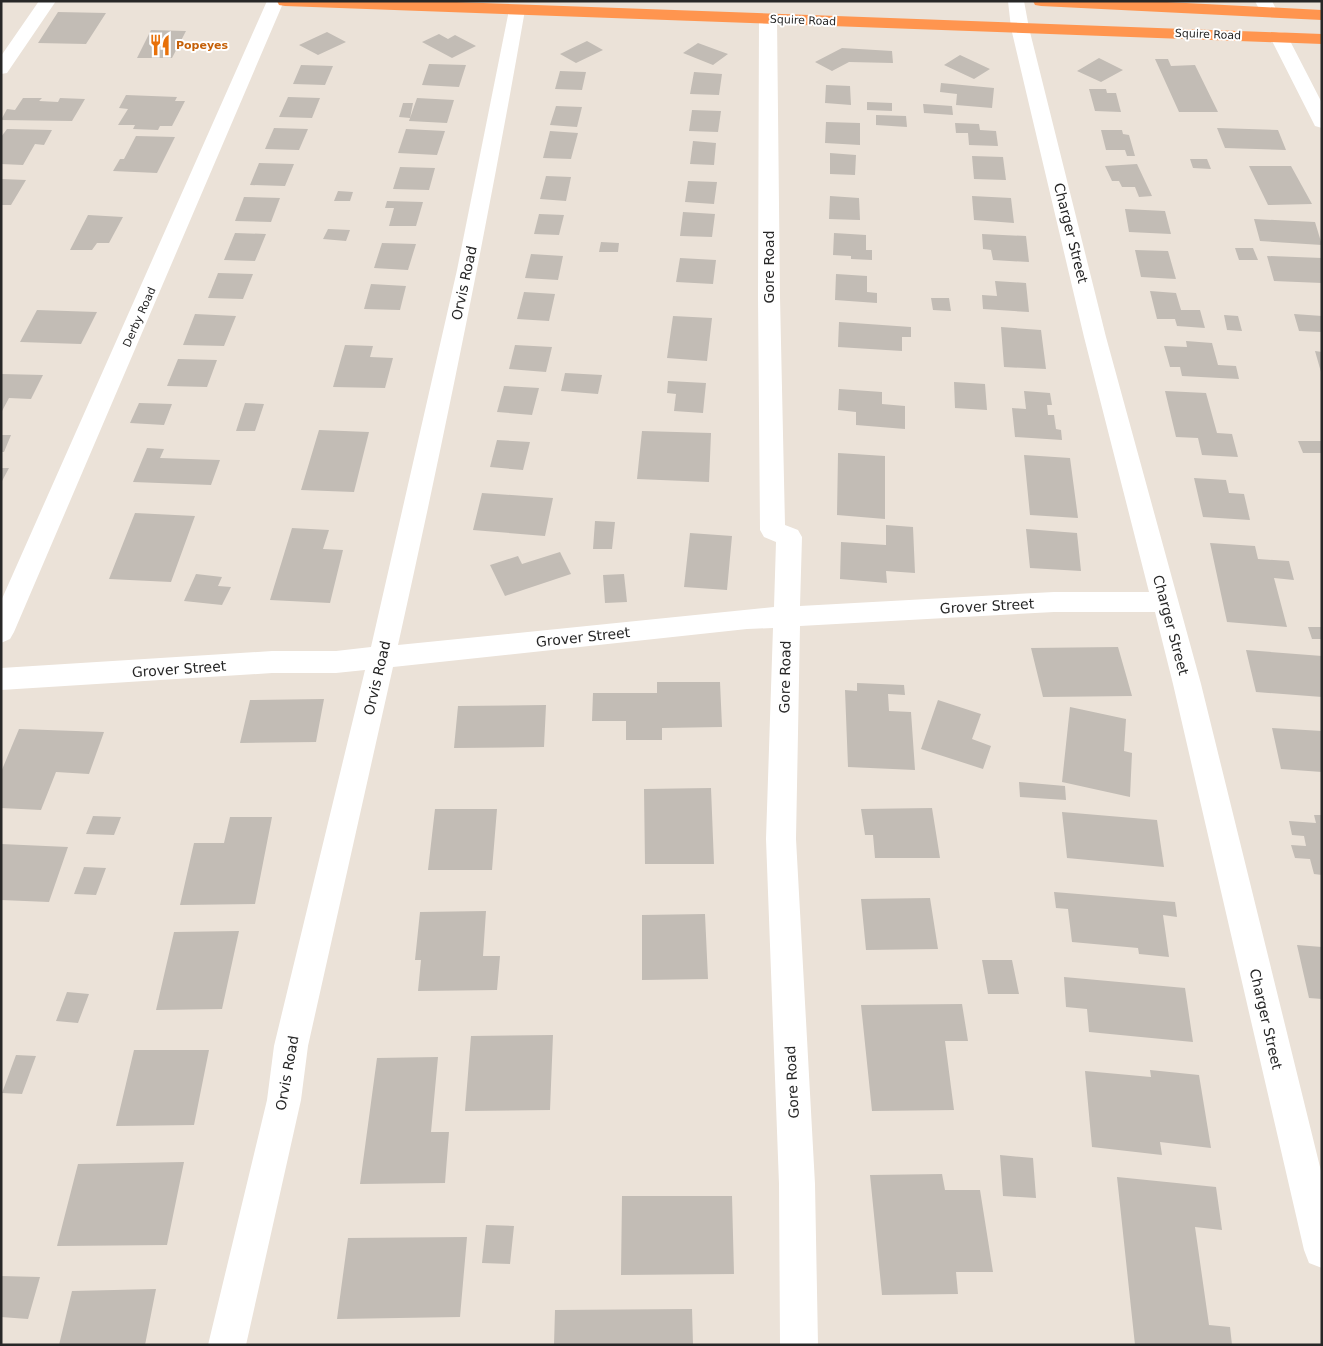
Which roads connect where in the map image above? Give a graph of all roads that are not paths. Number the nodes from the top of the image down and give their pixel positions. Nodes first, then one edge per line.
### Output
1 (48, 1) edge
2 (276, 1) edge
3 (285, 1) edge
4 (1016, 1) edge
5 (1041, 1) edge
6 (1266, 7) edge
7 (517, 10) junction
8 (1322, 16) edge
9 (768, 19) junction
10 (1020, 28) junction
11 (1279, 37) junction
12 (1322, 39) edge
13 (10, 43) edge
14 (1, 69) edge
15 (1322, 122) edge
16 (1165, 602) junction
17 (787, 617) junction
18 (1, 632) edge
19 (382, 657) junction
20 (1, 679) edge
21 (1322, 1250) edge
22 (227, 1345) edge
23 (799, 1345) edge

1 - 13 street
2 - 18 street, Derby Road
3 - 7 highway, Squire Road
4 - 10 street, Charger Street
5 - 6 highway, Squire Road
6 - 8 highway, Squire Road
7 - 9 highway, Squire Road
7 - 19 street, Orvis Road
9 - 10 highway, Squire Road
9 - 17 street, Gore Road
10 - 11 highway, Squire Road
10 - 16 street, Charger Street
11 - 12 highway, Squire Road
11 - 15 street
13 - 14 street
16 - 17 street, Grover Street
16 - 21 street, Charger Street
17 - 19 street, Grover Street
17 - 23 street, Gore Road
19 - 20 street, Grover Street
19 - 22 street, Orvis Road

